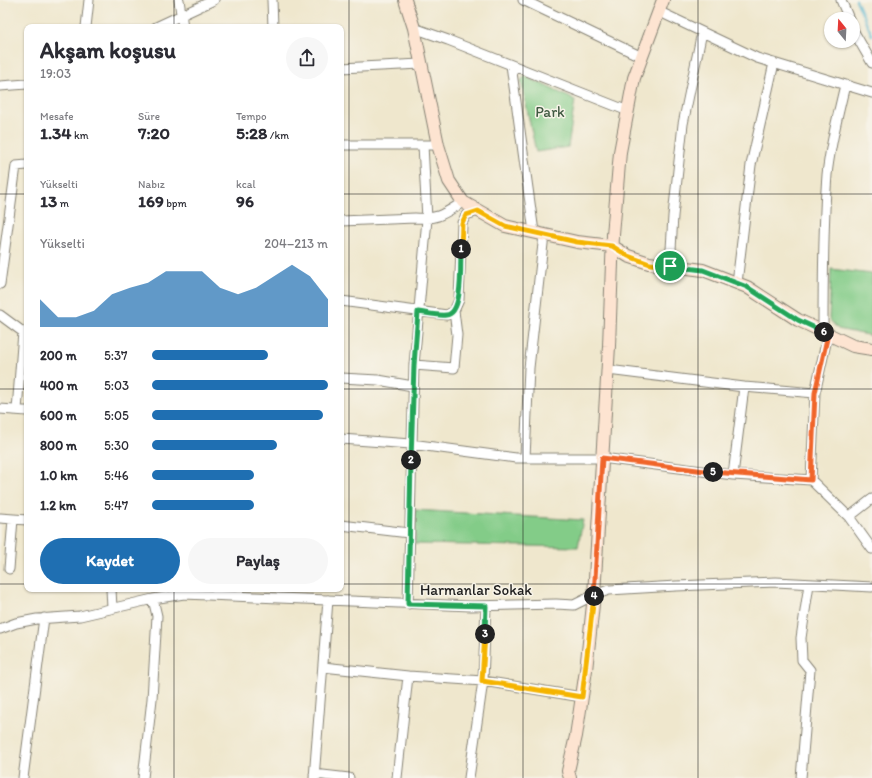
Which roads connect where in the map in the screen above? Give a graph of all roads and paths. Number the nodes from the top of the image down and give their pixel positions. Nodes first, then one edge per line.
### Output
1 (89, 0) edge
2 (179, 0) edge
3 (214, 0) edge
4 (272, 0) edge
5 (405, 0) edge
6 (524, 0) edge
7 (663, 0) edge
8 (841, 0) edge
9 (660, 12) junction
10 (846, 12) edge
11 (182, 15) junction
12 (86, 24) edge
13 (162, 24) edge
14 (183, 24) edge
15 (273, 24) edge
16 (414, 28) junction
17 (702, 32) junction
18 (860, 42) edge
19 (642, 57) junction
20 (774, 63) junction
21 (872, 63) edge
22 (421, 64) junction
23 (511, 65) junction
24 (344, 68) edge
25 (24, 84) edge
26 (845, 85) junction
27 (0, 86) edge
28 (872, 94) edge
29 (628, 111) junction
30 (344, 145) edge
31 (423, 145) junction
32 (438, 145) junction
33 (24, 165) edge
34 (463, 202) junction
35 (478, 211) junction
36 (427, 219) junction
37 (344, 221) edge
38 (539, 234) junction
39 (612, 246) junction
40 (670, 266) junction
41 (737, 283) junction
42 (0, 284) edge
43 (344, 301) edge
44 (454, 311) junction
45 (418, 312) junction
46 (0, 315) edge
47 (825, 333) junction
48 (24, 348) edge
49 (872, 349) edge
50 (414, 365) junction
51 (608, 370) junction
52 (344, 378) edge
53 (413, 386) junction
54 (744, 386) junction
55 (815, 393) junction
56 (0, 409) edge
57 (17, 410) junction
58 (24, 410) edge
59 (344, 439) edge
60 (411, 444) junction
61 (525, 458) junction
62 (602, 458) junction
63 (733, 475) junction
64 (811, 480) junction
65 (872, 499) edge
66 (849, 517) junction
67 (0, 518) edge
68 (13, 519) junction
69 (24, 520) edge
70 (344, 525) edge
71 (409, 533) junction
72 (872, 548) edge
73 (9, 569) dead end
74 (809, 584) junction
75 (872, 587) edge
76 (111, 592) edge
77 (232, 592) edge
78 (594, 595) junction
79 (153, 599) junction
80 (328, 600) junction
81 (408, 604) junction
82 (486, 606) junction
83 (112, 608) junction
84 (44, 618) junction
85 (0, 629) edge
86 (323, 667) junction
87 (408, 676) junction
88 (482, 681) junction
89 (582, 697) junction
90 (314, 776) edge
91 (23, 778) edge
92 (143, 778) edge
93 (349, 778) edge
94 (397, 778) edge
95 (469, 778) edge
96 (570, 778) edge
97 (801, 778) edge

1 - 12 street
2 - 11 street
3 - 11 street
4 - 15 street
5 - 16 street
6 - 19 street
7 - 9 street
8 - 10 street
9 - 17 street
9 - 19 street
11 - 13 street
11 - 14 street
16 - 22 street
16 - 23 street
17 - 20 street
17 - 40 street
18 - 21 street
19 - 29 street
20 - 26 street
20 - 41 street
22 - 24 street
22 - 32 street
23 - 29 street
23 - 38 street
25 - 27 street
26 - 28 street
26 - 47 street
29 - 39 street
30 - 31 street
31 - 32 street
31 - 36 street
32 - 34 street
33 - 42 street
34 - 35 street
34 - 36 street
35 - 38 street
35 - 44 street
36 - 37 street
36 - 45 street
38 - 39 street
38 - 61 street
39 - 40 street
39 - 51 street
40 - 41 street
41 - 47 street
43 - 45 street
44 - 45 street
44 - 50 street
45 - 50 street
46 - 48 street
47 - 49 street
47 - 55 street
48 - 57 street
50 - 53 street
51 - 54 street
51 - 62 street
52 - 53 street
53 - 60 street
54 - 55 street
54 - 63 street
55 - 64 street
56 - 57 street
57 - 58 street
59 - 60 street
60 - 61 street
60 - 71 street
61 - 62 street
62 - 63 street
62 - 78 street
63 - 64 street
64 - 66 street
65 - 66 street
66 - 72 street
67 - 68 street
68 - 69 street
68 - 73 street
70 - 71 street
71 - 81 street
74 - 75 street, Harmanlar Sokak
74 - 78 street, Harmanlar Sokak
74 - 97 street
76 - 83 street
77 - 79 street, Harmanlar Sokak
77 - 80 street, Harmanlar Sokak
78 - 82 street, Harmanlar Sokak
78 - 89 street
79 - 83 street, Harmanlar Sokak
79 - 92 street
80 - 81 street, Harmanlar Sokak
80 - 86 street
81 - 82 street, Harmanlar Sokak
82 - 88 street
83 - 84 street, Harmanlar Sokak
84 - 85 street, Harmanlar Sokak
84 - 91 street
86 - 87 street
86 - 90 street
87 - 88 street
87 - 94 street
88 - 89 street
88 - 95 street
89 - 96 street
90 - 93 street

